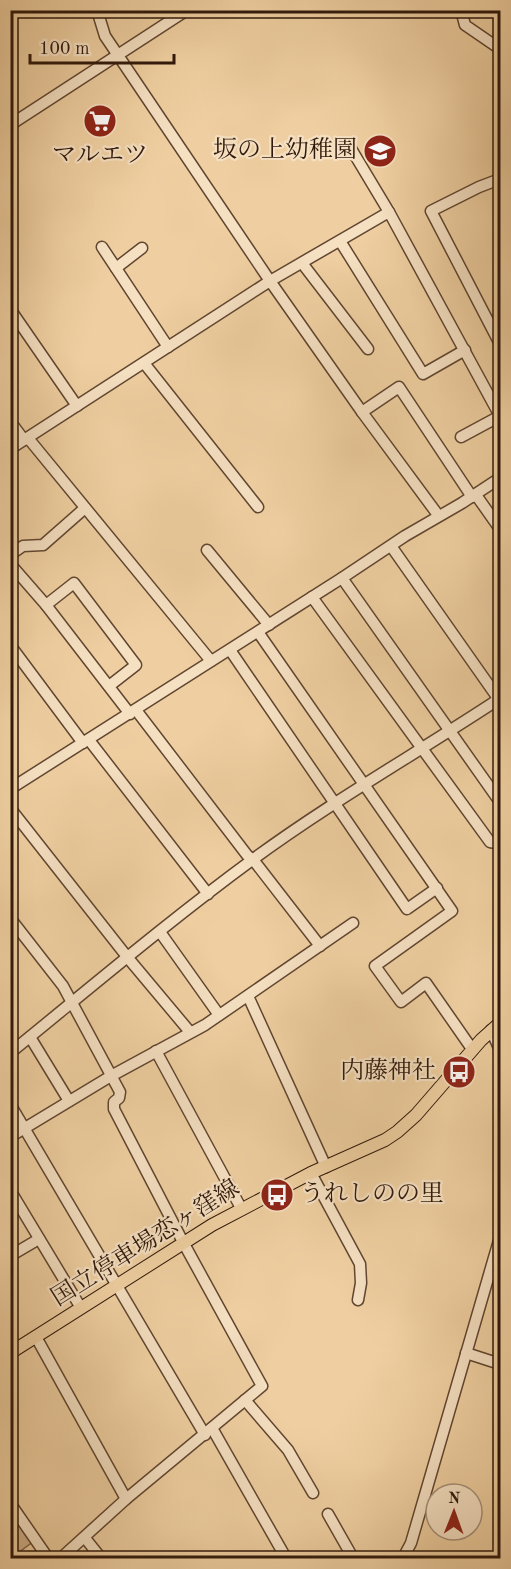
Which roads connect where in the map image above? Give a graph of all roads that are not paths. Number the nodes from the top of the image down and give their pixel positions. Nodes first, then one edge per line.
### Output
1 (97, 10) edge
2 (187, 10) edge
3 (461, 10) edge
4 (501, 49) edge
5 (118, 55) junction
6 (10, 125) edge
7 (350, 147) dead end
8 (501, 179) edge
9 (389, 212) junction
10 (340, 241) junction
11 (102, 247) dead end
12 (142, 248) dead end
13 (302, 263) junction
14 (116, 268) junction
15 (270, 281) junction
16 (10, 309) edge
17 (501, 344) edge
18 (168, 347) junction
19 (368, 349) dead end
20 (465, 350) junction
21 (144, 363) junction
22 (77, 406) junction
23 (362, 412) junction
24 (501, 416) edge
25 (10, 421) edge
26 (461, 437) dead end
27 (26, 439) junction
28 (10, 449) edge
29 (501, 478) edge
30 (474, 496) junction
31 (258, 507) dead end
32 (85, 508) junction
33 (438, 515) junction
34 (501, 529) edge
35 (391, 546) junction
36 (207, 550) dead end
37 (10, 557) edge
38 (342, 578) junction
39 (312, 597) junction
40 (46, 605) junction
41 (269, 625) junction
42 (258, 632) junction
43 (10, 645) edge
44 (230, 650) junction
45 (211, 661) junction
46 (109, 686) junction
47 (500, 700) edge
48 (133, 712) junction
49 (451, 731) junction
50 (86, 741) junction
51 (422, 749) junction
52 (365, 784) junction
53 (10, 789) edge
54 (501, 802) edge
55 (335, 803) junction
56 (10, 807) edge
57 (501, 840) edge
58 (252, 860) junction
59 (437, 888) junction
60 (208, 894) junction
61 (10, 918) edge
62 (352, 923) dead end
63 (160, 932) junction
64 (320, 946) junction
65 (128, 958) junction
66 (248, 996) junction
67 (72, 1002) junction
68 (219, 1015) junction
69 (496, 1026) edge
70 (190, 1032) junction
71 (30, 1037) junction
72 (472, 1049) junction
73 (501, 1050) edge
74 (156, 1051) junction
75 (10, 1053) edge
76 (111, 1076) junction
77 (69, 1101) junction
78 (10, 1104) edge
79 (24, 1129) junction
80 (10, 1137) edge
81 (326, 1167) junction
82 (310, 1173) junction
83 (10, 1190) edge
84 (241, 1208) junction
85 (501, 1237) edge
86 (39, 1239) junction
87 (183, 1242) junction
88 (10, 1256) edge
89 (117, 1285) junction
90 (358, 1300) dead end
91 (81, 1308) junction
92 (36, 1337) junction
93 (10, 1353) edge
94 (466, 1353) junction
95 (501, 1364) edge
96 (245, 1400) junction
97 (208, 1431) junction
98 (313, 1493) dead end
99 (126, 1499) junction
100 (10, 1503) edge
101 (328, 1514) dead end
102 (85, 1538) junction
103 (48, 1558) edge
104 (61, 1558) edge
105 (100, 1558) edge
106 (286, 1558) edge
107 (353, 1558) edge
108 (403, 1558) edge

1 - 5 street
2 - 5 street
3 - 4 street
5 - 6 street
5 - 15 street
7 - 9 street
8 - 17 street
9 - 10 street
9 - 20 street
10 - 13 street
10 - 20 street
11 - 14 street
12 - 14 street
13 - 15 street
13 - 19 street
14 - 18 street
15 - 18 street
15 - 23 street
16 - 22 street
18 - 21 street
20 - 24 street
21 - 22 street
21 - 31 street
22 - 27 street
23 - 30 street
23 - 33 street
24 - 26 street
25 - 27 street
27 - 28 street
27 - 32 street
29 - 30 street
30 - 33 street
30 - 34 street
32 - 37 street
32 - 45 street
33 - 35 street
35 - 38 street
35 - 47 street
36 - 41 street
37 - 40 street
38 - 39 street
38 - 49 street
39 - 41 street
39 - 51 street
40 - 46 street
40 - 46 street
41 - 42 street
42 - 44 street
42 - 52 street
43 - 50 street
44 - 45 street
44 - 55 street
45 - 48 street
46 - 48 street
47 - 49 street
48 - 50 street
48 - 58 street
49 - 51 street
49 - 54 street
50 - 53 street
50 - 60 street
51 - 52 street
51 - 57 street
52 - 55 street
52 - 59 street
55 - 58 street
55 - 59 street
56 - 65 street
58 - 60 street
58 - 64 street
59 - 72 street
60 - 63 street
61 - 67 street
62 - 64 street
63 - 65 street
63 - 68 street
64 - 66 street
65 - 67 street
65 - 70 street
66 - 68 street
66 - 81 street
67 - 71 street
67 - 76 street
68 - 70 street
69 - 72 main road, 国立停車場恋ヶ窪線
69 - 73 street
70 - 74 street
71 - 75 street
71 - 77 street
72 - 81 main road, 国立停車場恋ヶ窪線
74 - 76 street
74 - 84 street
76 - 77 street
76 - 87 street
77 - 79 street
78 - 79 street
79 - 80 street
79 - 89 street
81 - 82 main road, 国立停車場恋ヶ窪線
82 - 84 main road, 国立停車場恋ヶ窪線
82 - 90 street
83 - 86 street
84 - 87 main road, 国立停車場恋ヶ窪線
85 - 94 street
86 - 88 street
86 - 91 street
87 - 89 main road, 国立停車場恋ヶ窪線
87 - 96 street
89 - 91 main road, 国立停車場恋ヶ窪線
89 - 97 street
91 - 92 main road, 国立停車場恋ヶ窪線
92 - 93 main road, 国立停車場恋ヶ窪線
92 - 99 street
94 - 95 street
94 - 108 street
96 - 97 street
96 - 98 street
97 - 99 street
97 - 106 street
99 - 102 street
100 - 103 street
101 - 107 street
102 - 104 street
102 - 105 street

